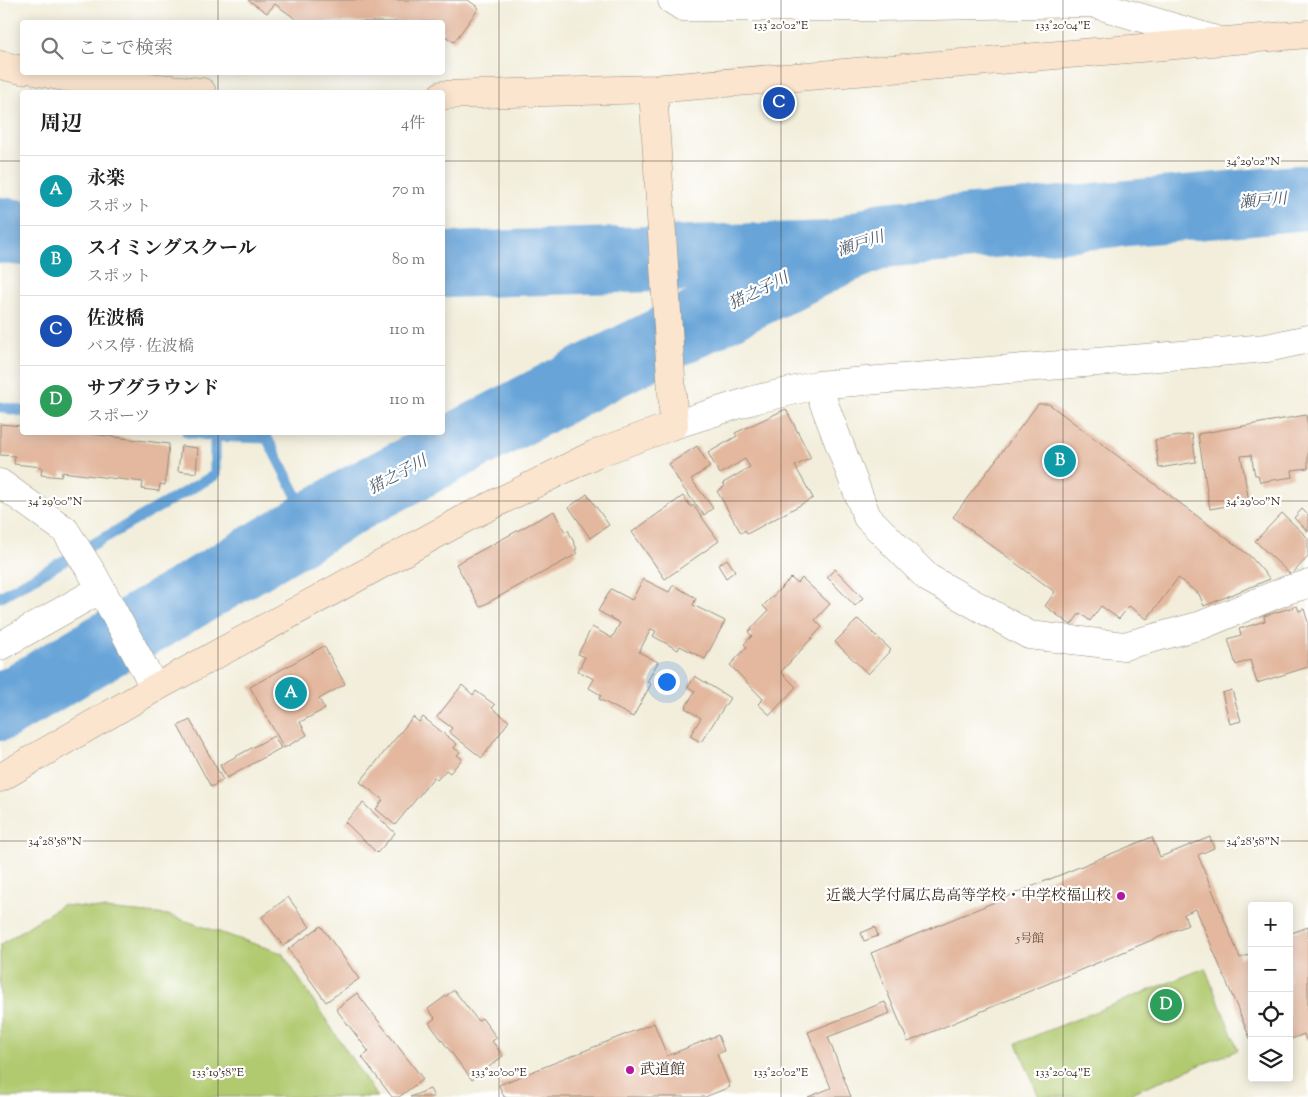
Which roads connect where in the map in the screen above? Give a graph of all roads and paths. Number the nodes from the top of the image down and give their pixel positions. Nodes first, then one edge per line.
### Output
1 (672, 0) edge
2 (1308, 34) edge
3 (1223, 43) junction
4 (0, 66) edge
5 (20, 70) edge
6 (54, 75) edge
7 (653, 88) junction
8 (181, 90) edge
9 (445, 95) edge
10 (1308, 339) edge
11 (817, 385) junction
12 (673, 414) junction
13 (0, 483) edge
14 (1308, 584) edge
15 (101, 588) junction
16 (0, 646) edge
17 (149, 677) junction
18 (0, 778) edge

1 - 3 street
2 - 3 street
3 - 7 street
4 - 5 street
6 - 8 street
7 - 9 street
7 - 12 street
10 - 11 street
11 - 12 street
11 - 14 street
12 - 17 street
13 - 15 street
15 - 16 street
15 - 17 street
17 - 18 street

